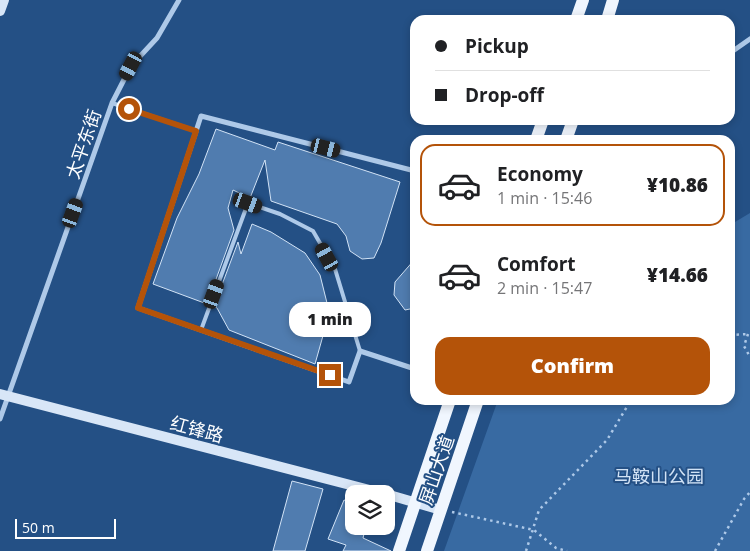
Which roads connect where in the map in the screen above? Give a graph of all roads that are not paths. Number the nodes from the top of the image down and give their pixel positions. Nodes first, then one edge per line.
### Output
1 (4, 0) edge
2 (179, 0) edge
3 (583, 0) edge
4 (613, 0) edge
5 (0, 11) edge
6 (578, 15) edge
7 (608, 15) edge
8 (750, 39) edge
9 (735, 50) edge
10 (112, 103) junction
11 (196, 131) junction
12 (410, 170) edge
13 (201, 330) junction
14 (360, 351) junction
15 (410, 367) edge
16 (4, 395) edge
17 (448, 405) edge
18 (476, 405) edge
19 (0, 419) edge
20 (351, 485) edge
21 (395, 496) edge
22 (415, 502) junction
23 (441, 510) junction
24 (399, 551) edge
25 (427, 551) edge

1 - 5 street
2 - 10 street, 太平东街
3 - 6 main road
4 - 7 main road
8 - 9 street
10 - 11 lane
10 - 16 street, 太平东街
11 - 12 street
11 - 13 street
13 - 14 street
13 - 14 lane
14 - 15 street
16 - 19 street, 太平东街
16 - 20 street, 红锋路
17 - 22 main road, 屏山大道
18 - 23 main road, 屏山大道
21 - 22 street, 红锋路
22 - 23 street, 红锋路
22 - 24 main road, 屏山大道
23 - 25 main road, 屏山大道

